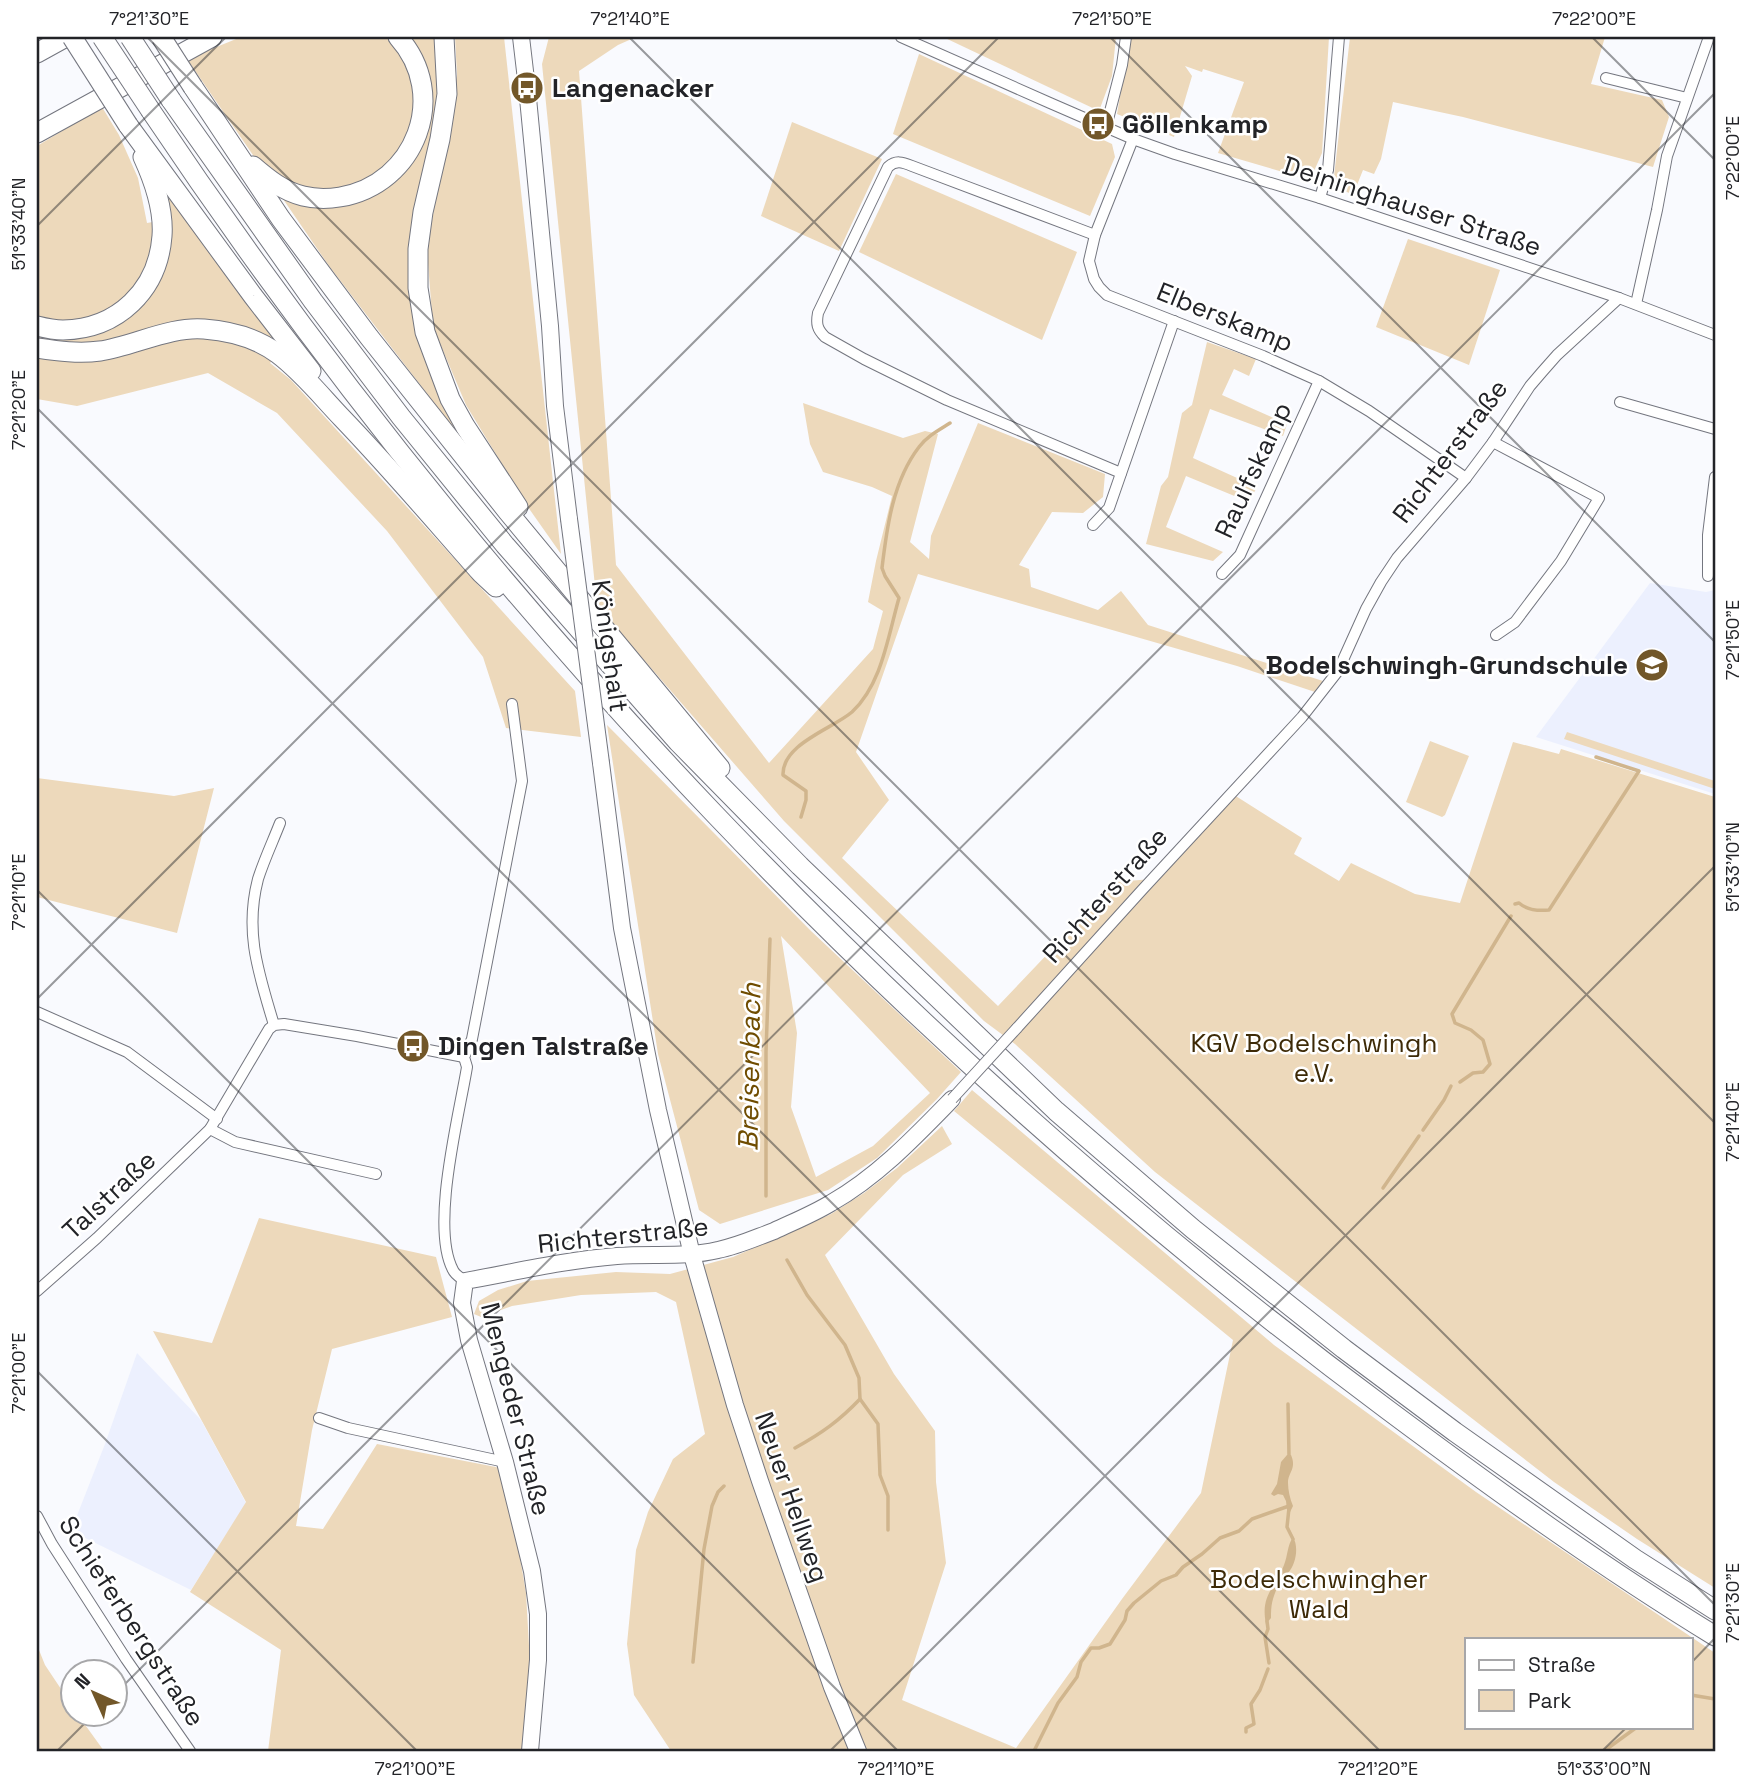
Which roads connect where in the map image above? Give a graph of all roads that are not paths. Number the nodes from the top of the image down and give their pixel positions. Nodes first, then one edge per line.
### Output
1 (66, 37) edge
2 (72, 37) edge
3 (102, 37) edge
4 (130, 37) edge
5 (161, 37) edge
6 (212, 37) edge
7 (398, 37) edge
8 (444, 37) edge
9 (521, 37) edge
10 (901, 37) edge
11 (1126, 37) edge
12 (1339, 37) edge
13 (1709, 37) edge
14 (37, 53) edge
15 (1606, 78) dead end
16 (1686, 98) junction
17 (128, 125) junction
18 (1106, 127) junction
19 (37, 133) edge
20 (224, 135) junction
21 (1133, 139) junction
22 (1320, 198) junction
23 (1096, 235) junction
24 (1619, 298) junction
25 (1636, 304) junction
26 (1174, 321) junction
27 (37, 326) edge
28 (1715, 335) edge
29 (37, 348) edge
30 (1319, 381) junction
31 (1647, 397) dead end
32 (1620, 402) dead end
33 (1644, 409) junction
34 (1715, 429) edge
35 (1493, 442) junction
36 (373, 450) junction
37 (1121, 473) junction
38 (1715, 477) edge
39 (1466, 478) junction
40 (1093, 525) dead end
41 (547, 560) junction
42 (1222, 574) dead end
43 (1708, 576) dead end
44 (1496, 635) dead end
45 (579, 668) junction
46 (512, 704) dead end
47 (280, 823) dead end
48 (800, 866) junction
49 (37, 1012) edge
50 (274, 1025) junction
51 (464, 1057) junction
52 (952, 1099) joint
53 (217, 1119) junction
54 (210, 1129) junction
55 (376, 1174) dead end
56 (692, 1255) junction
57 (465, 1281) junction
58 (37, 1291) edge
59 (319, 1419) dead end
60 (505, 1462) junction
61 (37, 1516) edge
62 (1715, 1609) edge
63 (1715, 1636) edge
64 (190, 1751) edge
65 (530, 1751) edge
66 (859, 1751) edge

1 - 14 highway
2 - 17 highway, bridge
3 - 45 highway, bridge
4 - 48 highway, bridge
5 - 20 highway, bridge
6 - 19 highway
7 - 20 highway
8 - 41 highway
9 - 56 main road, Königshalt, bridge
10 - 18 street, Deininghauser Straße
11 - 18 street
12 - 22 street
13 - 16 street
15 - 16 street
16 - 25 street
17 - 27 highway
17 - 36 highway
18 - 21 street, Deininghauser Straße
20 - 41 highway
21 - 22 street, Deininghauser Straße
21 - 23 street, Elberskamp
22 - 24 street, Deininghauser Straße
23 - 26 street, Elberskamp
23 - 37 street
24 - 25 street, Deininghauser Straße
24 - 35 street, Richterstraße
25 - 28 street, Deininghauser Straße
26 - 30 street, Elberskamp
26 - 37 street
29 - 36 highway
30 - 39 street, Elberskamp
30 - 42 street, Raulfskamp
31 - 33 street
32 - 33 street
33 - 34 street
35 - 39 street, Richterstraße
35 - 44 street
36 - 45 highway
37 - 40 street
38 - 43 street
39 - 52 street, Richterstraße, bridge
41 - 48 highway
45 - 63 highway
46 - 51 street, Mengeder Straße
47 - 50 street
48 - 62 highway
49 - 53 street
50 - 51 street
50 - 53 street, Talstraße
51 - 57 street, Mengeder Straße
52 - 56 main road, Richterstraße
53 - 54 street, Talstraße
54 - 55 street
54 - 58 street, Talstraße
56 - 57 main road, Richterstraße
56 - 66 main road, Neuer Hellweg
57 - 60 main road, Mengeder Straße
59 - 60 street
60 - 65 main road, Mengeder Straße
61 - 64 street, Schieferbergstraße

